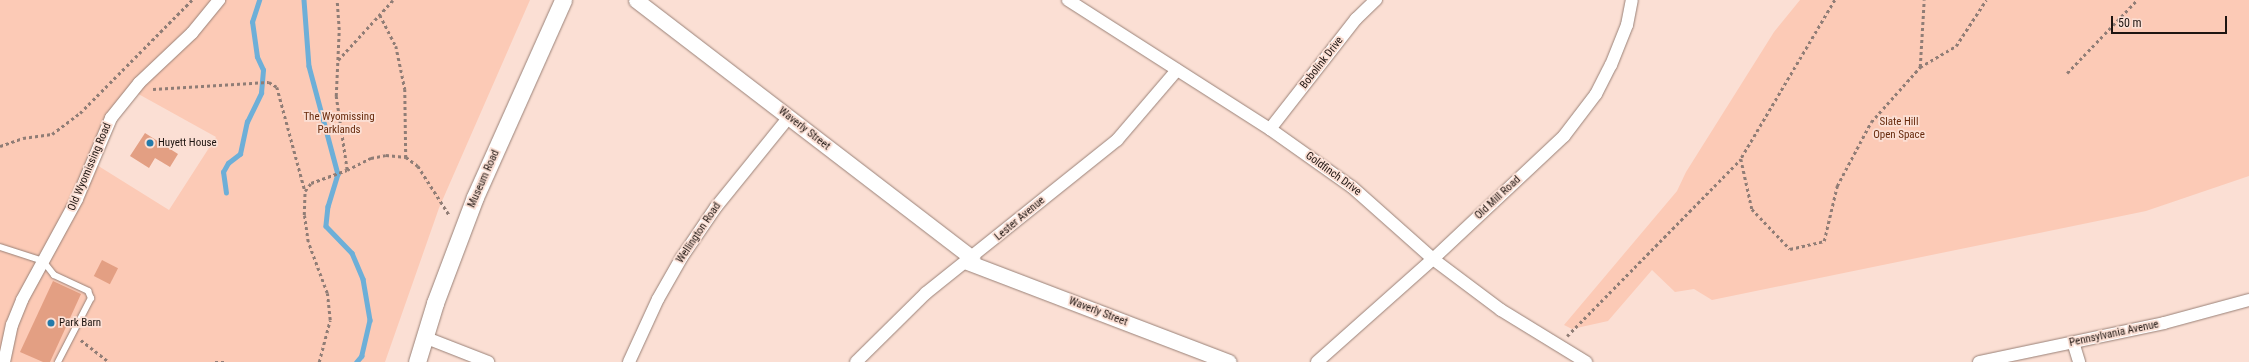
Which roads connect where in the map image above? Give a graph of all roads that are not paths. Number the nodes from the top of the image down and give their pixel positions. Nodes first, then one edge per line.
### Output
1 (220, 0) edge
2 (563, 0) edge
3 (636, 0) edge
4 (1068, 0) edge
5 (1376, 0) edge
6 (1632, 0) edge
7 (1177, 70) junction
8 (789, 117) junction
9 (1270, 129) junction
10 (0, 247) edge
11 (1434, 259) junction
12 (970, 260) junction
13 (43, 261) junction
14 (2249, 300) edge
15 (424, 337) junction
16 (2073, 342) junction
17 (4, 362) edge
18 (58, 362) edge
19 (417, 362) edge
20 (488, 362) edge
21 (629, 362) edge
22 (856, 362) edge
23 (1230, 362) edge
24 (1317, 362) edge
25 (1586, 362) edge
26 (1978, 362) edge
27 (2079, 362) edge

1 - 13 street, Old Wyomissing Road
2 - 15 main road, Museum Road
3 - 8 street, Waverly Street
4 - 7 street, Goldfinch Drive
5 - 9 street, Bobolink Drive
6 - 11 street, Old Mill Road
7 - 9 street, Goldfinch Drive
7 - 12 street, Lester Avenue
8 - 12 street, Waverly Street
8 - 21 street, Wellington Road
9 - 11 street, Goldfinch Drive
10 - 13 lane
11 - 24 street, Old Mill Road
11 - 25 street, Goldfinch Drive
12 - 22 street, Lester Avenue
12 - 23 street, Waverly Street
13 - 17 street, Old Wyomissing Road
13 - 18 lane
14 - 16 street, Pennsylvania Avenue
15 - 19 main road, Museum Road
15 - 20 street
16 - 26 street, Pennsylvania Avenue
16 - 27 street

